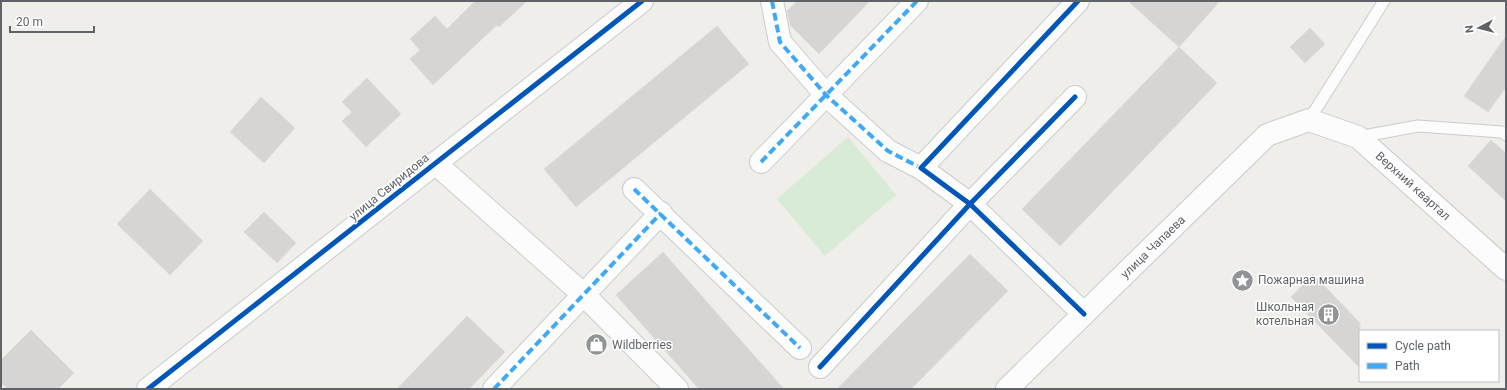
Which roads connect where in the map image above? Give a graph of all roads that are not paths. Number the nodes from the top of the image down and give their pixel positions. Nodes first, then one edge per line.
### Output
1 (642, 1) edge
2 (772, 1) edge
3 (917, 1) edge
4 (1078, 1) edge
5 (1384, 1) edge
6 (826, 95) junction
7 (1075, 97) dead end
8 (1309, 120) junction
9 (1505, 131) edge
10 (1358, 137) junction
11 (760, 162) dead end
12 (435, 163) junction
13 (921, 168) junction
14 (634, 189) dead end
15 (970, 204) junction
16 (661, 213) junction
17 (1506, 269) edge
18 (584, 295) junction
19 (1084, 314) junction
20 (800, 348) dead end
21 (820, 367) dead end
22 (148, 389) edge
23 (494, 389) edge
24 (677, 389) edge
25 (1007, 389) edge

1 - 12 street, улица Свиридова
2 - 6 street
3 - 6 street
4 - 13 street
5 - 8 lane
6 - 11 street
6 - 13 street
7 - 15 street
8 - 10 street, Верхний квартал
8 - 19 street, улица Чапаева
9 - 10 lane
10 - 17 street, Верхний квартал
12 - 18 street
12 - 22 street, улица Свиридова
13 - 15 street
14 - 16 street
15 - 19 street
15 - 21 street
16 - 18 street
16 - 20 street
18 - 23 street
18 - 24 street
19 - 25 street, улица Чапаева

